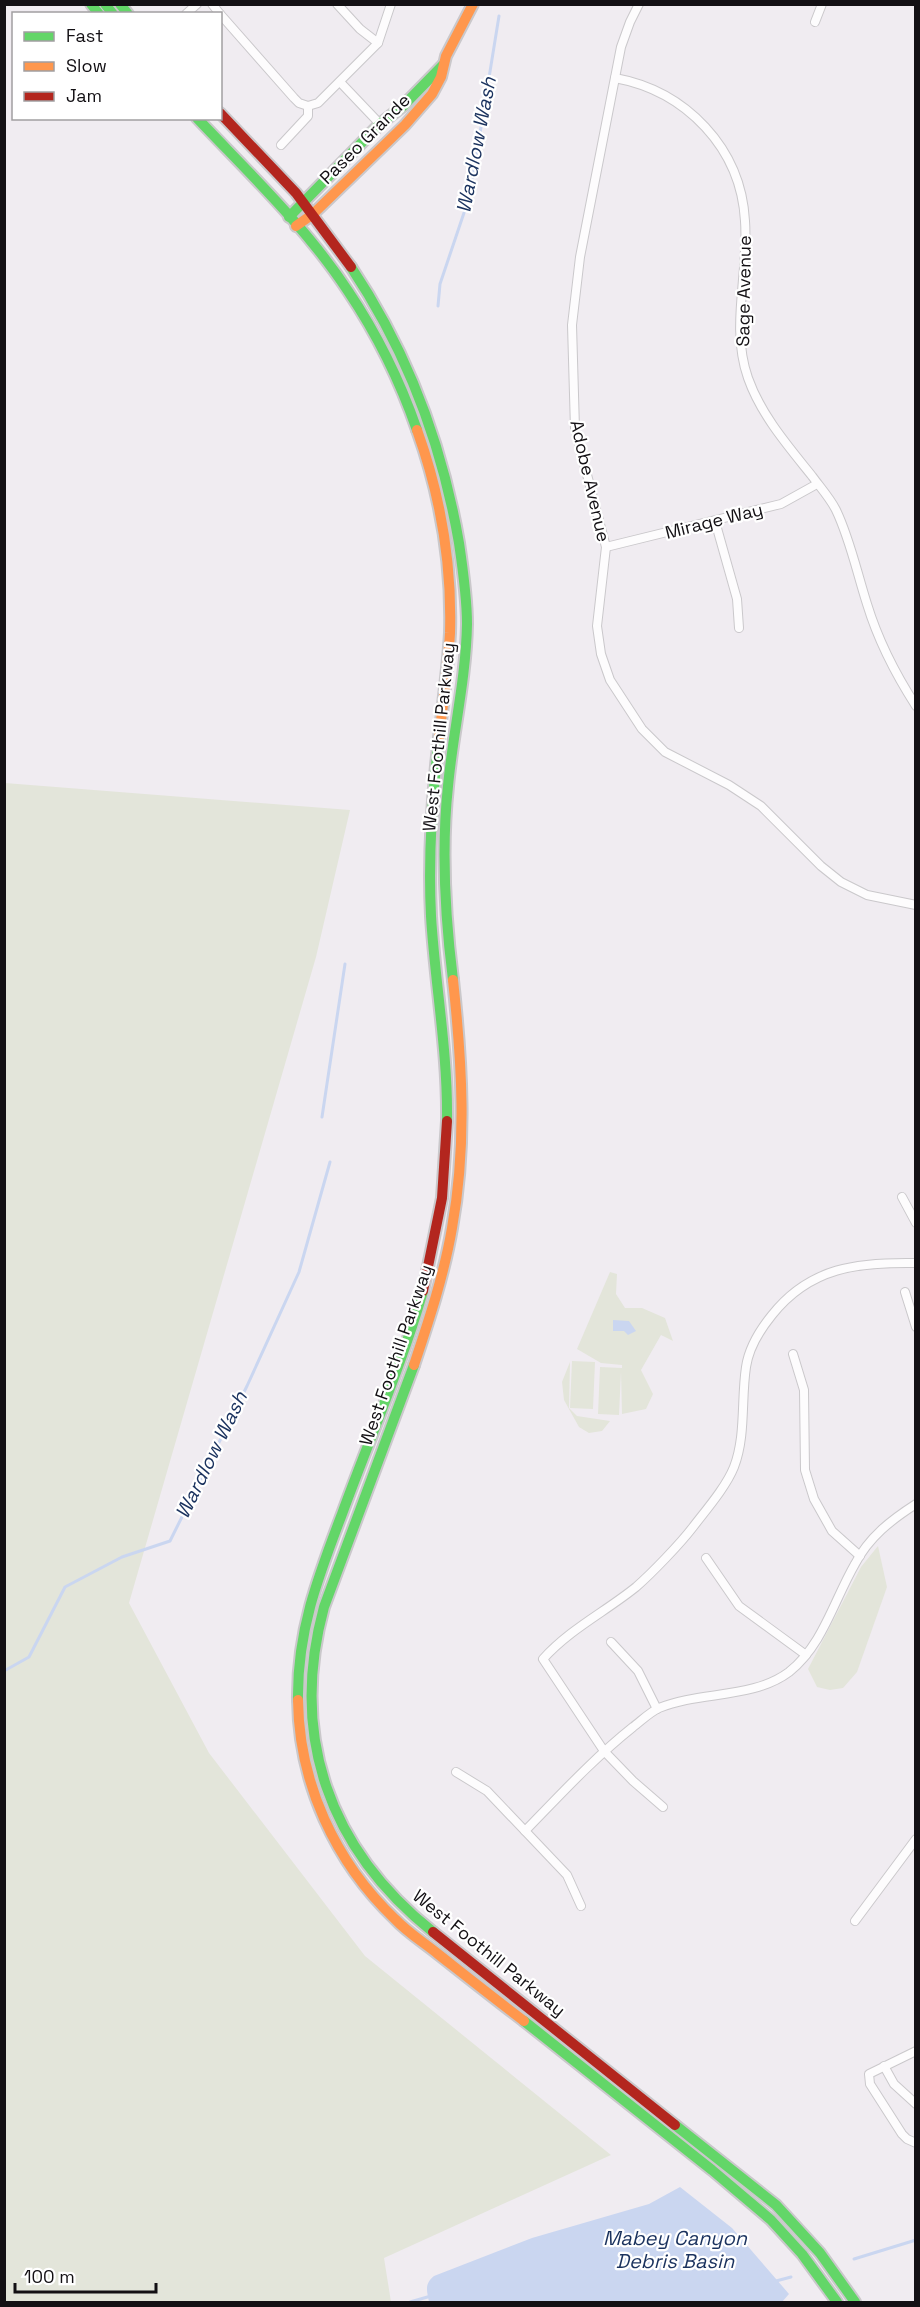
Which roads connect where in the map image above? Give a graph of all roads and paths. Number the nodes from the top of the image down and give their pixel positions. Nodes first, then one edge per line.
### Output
1 (337, 4) edge
2 (391, 4) edge
3 (473, 4) edge
4 (639, 4) edge
5 (822, 4) edge
6 (222, 16) edge
7 (815, 22) dead end
8 (378, 43) junction
9 (443, 65) junction
10 (615, 78) junction
11 (340, 82) junction
12 (308, 106) junction
13 (222, 115) edge
14 (199, 120) edge
15 (380, 124) junction
16 (281, 145) dead end
17 (304, 203) junction
18 (313, 214) junction
19 (293, 222) junction
20 (817, 484) junction
21 (715, 521) junction
22 (606, 547) junction
23 (739, 628) dead end
24 (915, 706) edge
25 (915, 905) edge
26 (902, 1197) dead end
27 (915, 1223) edge
28 (915, 1263) edge
29 (905, 1292) dead end
30 (915, 1327) edge
31 (794, 1354) dead end
32 (915, 1504) edge
33 (860, 1556) junction
34 (706, 1558) dead end
35 (611, 1642) dead end
36 (806, 1655) junction
37 (657, 1709) junction
38 (604, 1751) junction
39 (456, 1772) dead end
40 (663, 1807) dead end
41 (525, 1831) junction
42 (915, 1839) edge
43 (581, 1906) dead end
44 (855, 1921) dead end
45 (915, 2051) edge
46 (884, 2066) junction
47 (915, 2104) edge
48 (656, 2126) junction
49 (915, 2143) edge
50 (758, 2189) junction
51 (837, 2302) edge
52 (855, 2302) edge

1 - 8 street
2 - 8 street
3 - 9 main road, Paseo Grande
4 - 10 street, Adobe Avenue
5 - 7 street
6 - 12 street
8 - 11 street
9 - 15 main road, Paseo Grande
9 - 18 main road, Paseo Grande
10 - 20 street, Sage Avenue
10 - 22 street, Adobe Avenue
11 - 12 street
11 - 15 street
12 - 16 street
13 - 17 main road, West Foothill Parkway
14 - 19 main road, West Foothill Parkway
15 - 17 main road, Paseo Grande
17 - 18 main road, West Foothill Parkway
17 - 19 main road, Paseo Grande
18 - 19 main road, Paseo Grande
18 - 50 main road, West Foothill Parkway
19 - 48 main road, West Foothill Parkway
20 - 21 street, Mirage Way
20 - 24 street, Sage Avenue
21 - 22 street, Mirage Way
21 - 23 street
22 - 25 street, Adobe Avenue
26 - 27 street
28 - 38 street
29 - 30 street
31 - 33 street
32 - 33 street
33 - 36 street
34 - 36 street
35 - 37 street
36 - 37 street
37 - 38 street
38 - 40 street
38 - 41 street
39 - 41 street
41 - 43 street
42 - 44 street
45 - 46 street
46 - 47 street
46 - 49 street
48 - 50 main road
48 - 51 main road, West Foothill Parkway
50 - 52 main road, West Foothill Parkway

